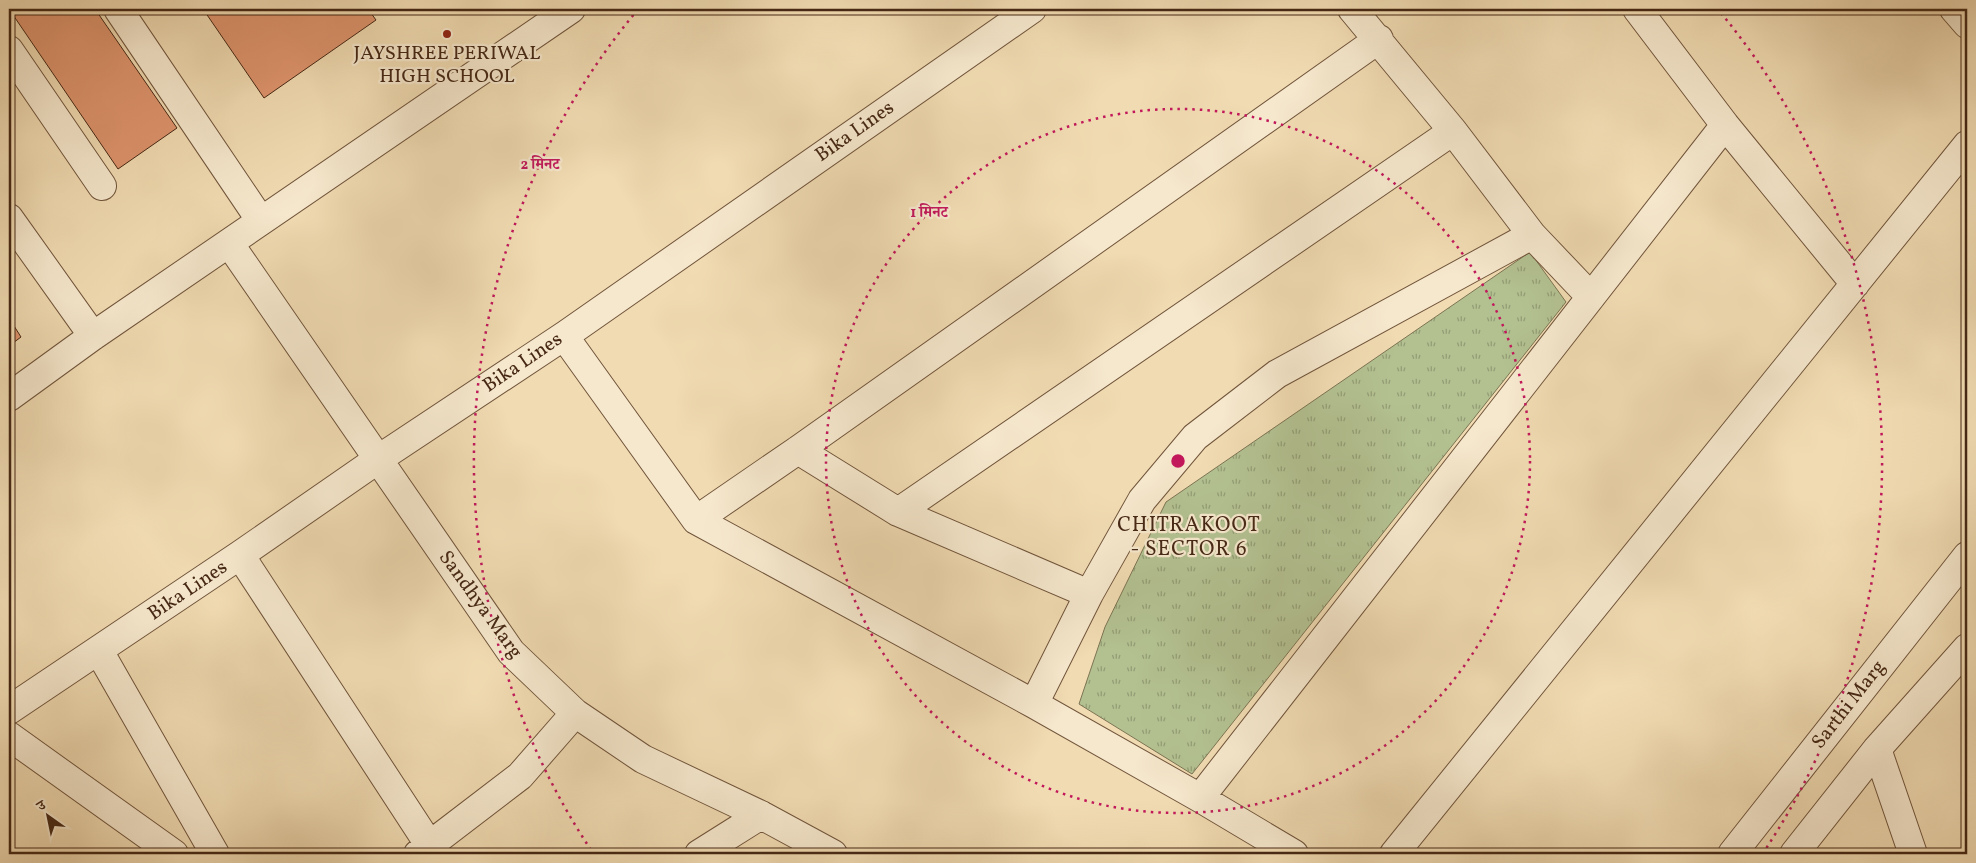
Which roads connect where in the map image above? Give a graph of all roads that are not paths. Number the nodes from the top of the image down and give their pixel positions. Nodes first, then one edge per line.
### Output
1 (118, 9) edge
2 (571, 9) edge
3 (1032, 9) edge
4 (1352, 9) edge
5 (1637, 9) edge
6 (1954, 9) edge
7 (1967, 24) edge
8 (1379, 39) junction
9 (9, 50) edge
10 (1725, 125) junction
11 (1453, 131) junction
12 (1967, 145) edge
13 (102, 186) dead end
14 (9, 218) edge
15 (261, 221) junction
16 (1532, 234) junction
17 (229, 243) junction
18 (1855, 284) junction
19 (1591, 297) junction
20 (93, 336) junction
21 (564, 336) junction
22 (9, 397) edge
23 (798, 450) junction
24 (377, 460) junction
25 (898, 512) junction
26 (696, 520) junction
27 (240, 555) junction
28 (1967, 556) edge
29 (1089, 594) junction
30 (1967, 648) edge
31 (99, 651) junction
32 (1034, 704) junction
33 (9, 710) edge
34 (575, 713) junction
35 (9, 736) edge
36 (1877, 749) junction
37 (1200, 798) junction
38 (762, 815) junction
39 (424, 850) edge
40 (174, 854) edge
41 (214, 854) edge
42 (700, 854) edge
43 (833, 854) edge
44 (1294, 854) edge
45 (1394, 854) edge
46 (1732, 854) edge
47 (1794, 854) edge
48 (1913, 854) edge

1 - 15 street
2 - 15 street
3 - 21 street, Bika Lines
4 - 8 street
5 - 10 street
6 - 7 street
8 - 11 street
8 - 23 street
9 - 13 street
10 - 18 street
10 - 19 street
11 - 16 street
11 - 25 street
12 - 18 street
14 - 20 street
15 - 17 street
16 - 19 street
16 - 29 street
17 - 20 street
17 - 24 street, Sandhya Marg
18 - 45 street
19 - 37 street
20 - 22 street
21 - 24 street, Bika Lines
21 - 26 street
23 - 25 street
23 - 26 street
24 - 27 street, Bika Lines
24 - 34 street, Sandhya Marg
25 - 29 street
26 - 32 street
27 - 31 street, Bika Lines
27 - 39 street
28 - 46 street, Sarthi Marg
29 - 32 street
30 - 36 street
31 - 33 street, Bika Lines
31 - 41 street
32 - 37 street
34 - 38 street, Sandhya Marg
34 - 39 street
35 - 40 street
36 - 47 street
36 - 48 street
37 - 44 street
38 - 42 street
38 - 43 street, Sandhya Marg

